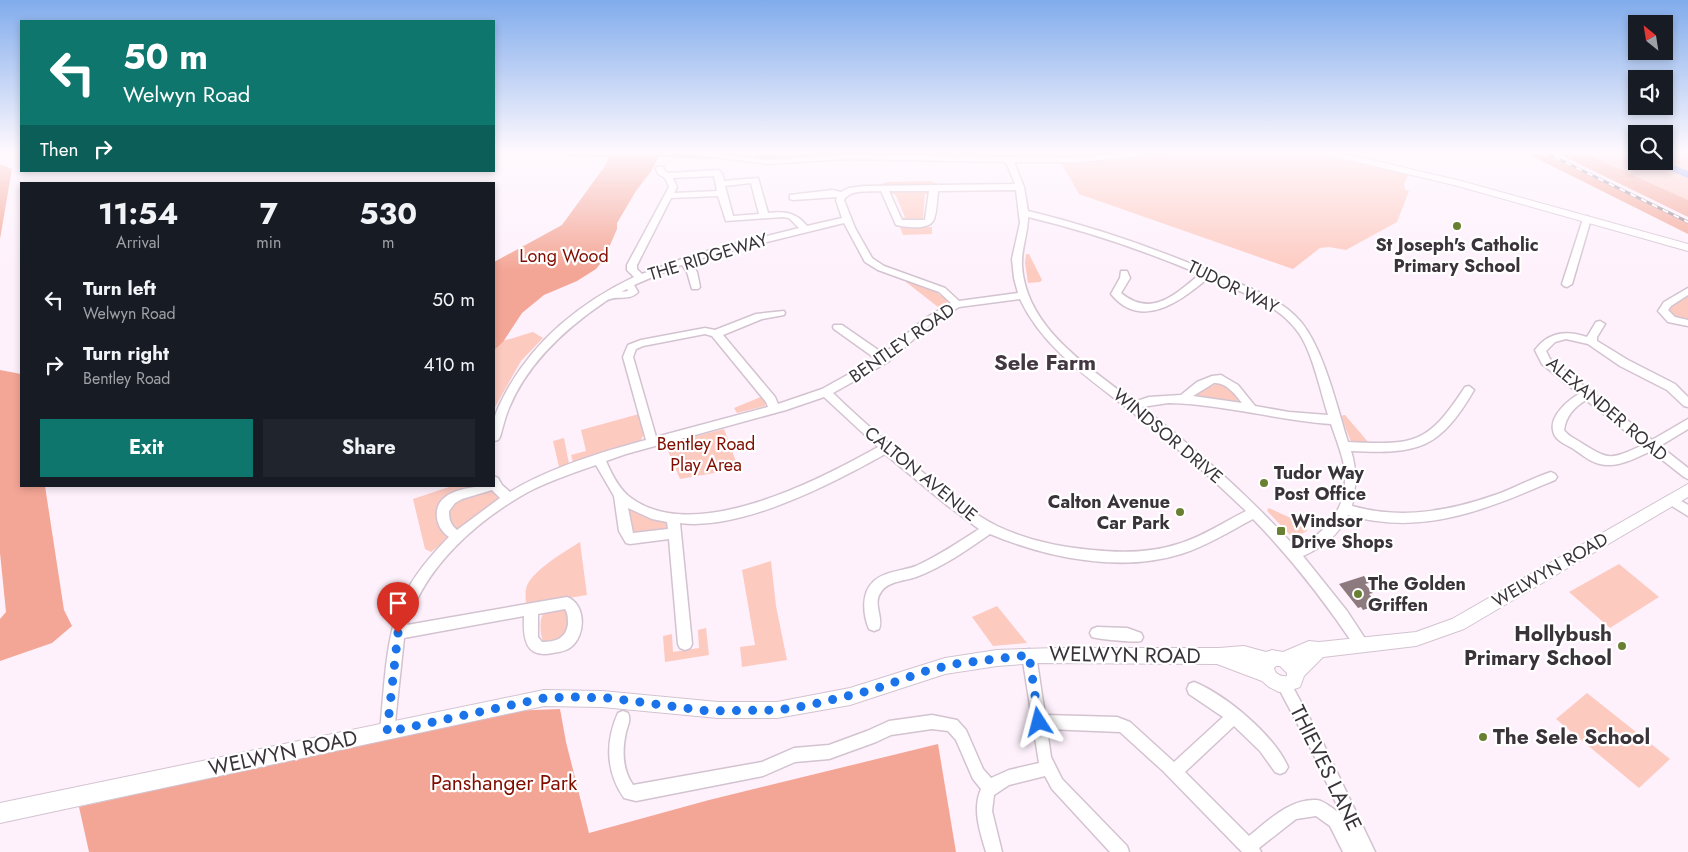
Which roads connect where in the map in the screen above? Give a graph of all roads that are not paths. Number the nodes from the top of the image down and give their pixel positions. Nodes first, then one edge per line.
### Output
1 (671, 192) edge
2 (697, 192) edge
3 (722, 192) edge
4 (758, 192) edge
5 (849, 192) edge
6 (885, 192) edge
7 (934, 192) edge
8 (1021, 192) edge
9 (1486, 192) edge
10 (842, 195) junction
11 (669, 196) junction
12 (793, 197) dead end
13 (1024, 213) junction
14 (764, 216) junction
15 (1587, 219) junction
16 (847, 220) junction
17 (805, 229) junction
18 (1688, 248) edge
19 (684, 261) junction
20 (1124, 273) dead end
21 (1207, 273) junction
22 (641, 278) junction
23 (1566, 284) dead end
24 (695, 287) dead end
25 (1688, 291) edge
26 (1024, 295) junction
27 (957, 304) junction
28 (780, 313) dead end
29 (1688, 323) edge
30 (1600, 324) dead end
31 (838, 327) dead end
32 (716, 334) junction
33 (1592, 342) junction
34 (884, 359) junction
35 (1469, 390) dead end
36 (826, 392) junction
37 (1684, 394) edge
38 (1587, 395) junction
39 (1185, 398) junction
40 (1688, 403) edge
41 (1133, 406) junction
42 (1251, 409) junction
43 (775, 410) junction
44 (497, 415) edge
45 (1335, 420) junction
46 (1688, 423) edge
47 (495, 430) edge
48 (652, 442) junction
49 (1344, 446) junction
50 (1650, 446) junction
51 (886, 448) junction
52 (598, 459) junction
53 (1688, 474) edge
54 (1551, 477) dead end
55 (495, 486) edge
56 (484, 487) edge
57 (1688, 490) edge
58 (620, 494) junction
59 (509, 498) junction
60 (1671, 500) junction
61 (1346, 509) junction
62 (1255, 512) junction
63 (1688, 512) edge
64 (673, 526) junction
65 (990, 528) junction
66 (458, 536) junction
67 (1294, 555) junction
68 (530, 609) dead end
69 (874, 625) dead end
70 (398, 633) junction
71 (1097, 633) dead end
72 (1114, 634) junction
73 (1136, 637) dead end
74 (684, 644) dead end
75 (1361, 644) junction
76 (1029, 655) junction
77 (1117, 656) junction
78 (1280, 671) junction
79 (1194, 689) dead end
80 (1233, 717) junction
81 (623, 718) dead end
82 (1039, 722) junction
83 (387, 732) junction
84 (1280, 767) dead end
85 (1049, 768) junction
86 (1174, 772) junction
87 (989, 787) junction
88 (0, 813) edge
89 (1251, 849) edge
90 (994, 852) edge
91 (1121, 852) edge
92 (1351, 852) edge
93 (1367, 852) edge

1 - 11 street
2 - 11 street
3 - 14 street
4 - 14 street
5 - 10 street
6 - 7 street
8 - 13 street, WINDSOR DRIVE
9 - 15 main road
10 - 12 street
10 - 16 street
11 - 22 street
13 - 21 street, TUDOR WAY
13 - 26 street, WINDSOR DRIVE
14 - 17 street
15 - 18 main road
15 - 23 street
16 - 17 street, THE RIDGEWAY
16 - 27 street
17 - 19 street, THE RIDGEWAY
19 - 22 street, THE RIDGEWAY
19 - 24 street
20 - 21 street
21 - 45 street, TUDOR WAY
22 - 44 street, THE RIDGEWAY
25 - 29 street
26 - 27 street, BENTLEY ROAD
26 - 41 street, WINDSOR DRIVE
27 - 34 street, BENTLEY ROAD
28 - 32 street
30 - 33 street
31 - 34 street
32 - 43 street
32 - 48 street
33 - 37 street
33 - 38 street, ALEXANDER ROAD
34 - 36 street, BENTLEY ROAD
35 - 49 street
36 - 43 street, BENTLEY ROAD
36 - 51 street, CALTON AVENUE
37 - 40 street
38 - 50 street, ALEXANDER ROAD
38 - 50 street
39 - 41 street
39 - 42 street
39 - 42 street
41 - 62 street, WINDSOR DRIVE
42 - 45 street
43 - 48 street, BENTLEY ROAD
44 - 47 street, THE RIDGEWAY
45 - 49 street, TUDOR WAY
46 - 50 street
48 - 52 street, BENTLEY ROAD
49 - 61 street, TUDOR WAY
50 - 53 street, ALEXANDER ROAD
51 - 64 street
51 - 65 street, CALTON AVENUE
52 - 58 street
52 - 59 street, BENTLEY ROAD
54 - 61 street
55 - 59 street
56 - 66 street
57 - 60 main road, WELWYN ROAD
58 - 64 street
58 - 64 street
59 - 66 street, BENTLEY ROAD
60 - 63 street
60 - 75 main road, WELWYN ROAD
61 - 67 street, TUDOR WAY
62 - 65 street, CALTON AVENUE
62 - 67 street, WINDSOR DRIVE
64 - 74 street
65 - 69 street
66 - 70 street, BENTLEY ROAD
67 - 75 street, WINDSOR DRIVE
68 - 70 street
70 - 83 street, BENTLEY ROAD
71 - 72 street
72 - 73 street
72 - 77 street
75 - 78 main road, WELWYN ROAD
76 - 77 main road, WELWYN ROAD
76 - 82 street
76 - 83 main road, WELWYN ROAD
77 - 78 main road, WELWYN ROAD
78 - 93 street, THIEVES LANE
79 - 80 street
80 - 84 street
80 - 86 street
81 - 87 street
82 - 85 street
82 - 86 street
83 - 88 main road, WELWYN ROAD
85 - 87 street
85 - 91 street
86 - 89 street
87 - 90 street
89 - 92 street

